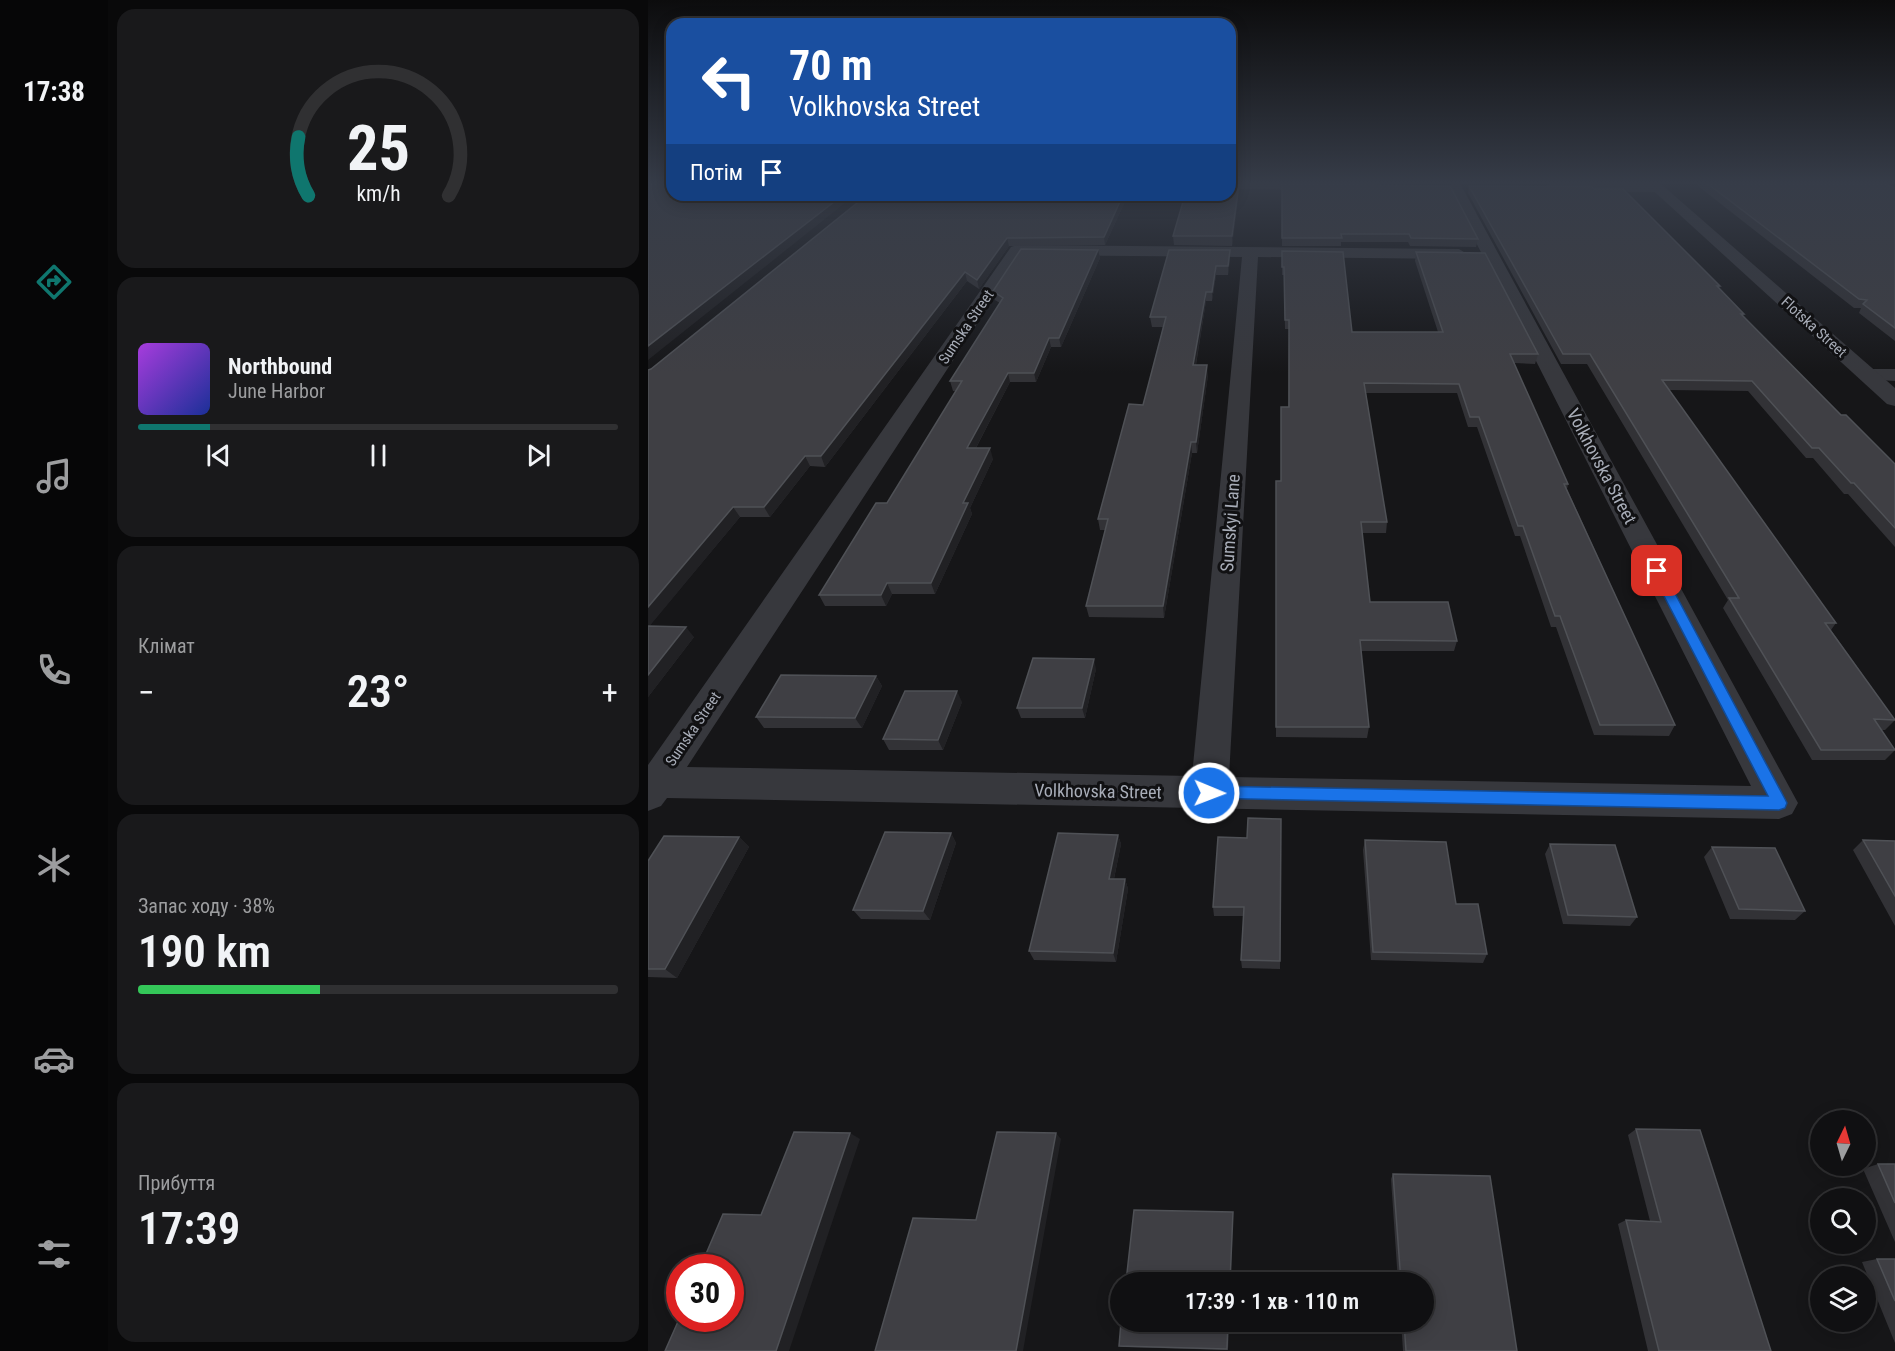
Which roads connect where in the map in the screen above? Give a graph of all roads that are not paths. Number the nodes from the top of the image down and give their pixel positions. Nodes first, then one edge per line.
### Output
1 (1487, 247) edge
2 (1724, 247) edge
3 (1251, 252) junction
4 (1491, 254) junction
5 (1868, 375) junction
6 (1895, 375) edge
7 (1895, 399) edge
8 (652, 789) edge
9 (1209, 793) junction

1 - 4 street, Volkhovska Street
2 - 5 street, Flotska Street
3 - 4 street, Sumska Street
3 - 8 street, Sumska Street
3 - 9 street, Sumskyi Lane
4 - 9 street, Volkhovska Street
5 - 6 street
5 - 7 street, Flotska Street
8 - 9 street, Volkhovska Street

